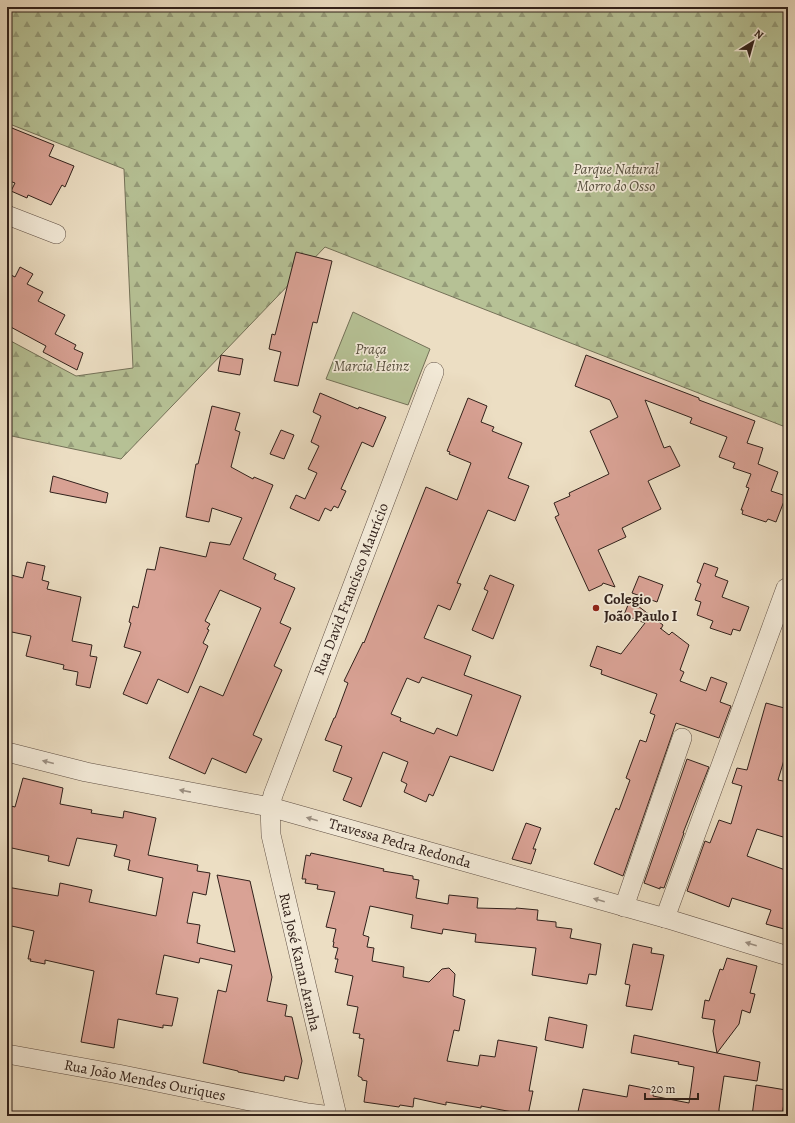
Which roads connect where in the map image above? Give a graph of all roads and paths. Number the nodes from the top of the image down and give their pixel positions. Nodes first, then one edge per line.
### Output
1 (7, 216) edge
2 (56, 234) dead end
3 (434, 372) dead end
4 (786, 588) dead end
5 (682, 738) dead end
6 (7, 752) edge
7 (270, 807) junction
8 (624, 907) junction
9 (665, 918) junction
10 (788, 956) edge
11 (7, 1054) edge
12 (330, 1116) edge
13 (337, 1116) edge

1 - 2 street
3 - 7 street, Rua David Francisco Maurício
4 - 9 street
5 - 8 street
7 -> 6 street, Travessa Pedra Redonda
8 -> 7 street, Travessa Pedra Redonda
7 - 13 street, Rua José Kanan Aranha
8 - 9 street, Travessa Pedra Redonda
10 -> 9 street, Travessa Pedra Redonda
11 - 12 street, Rua João Mendes Ouriques

